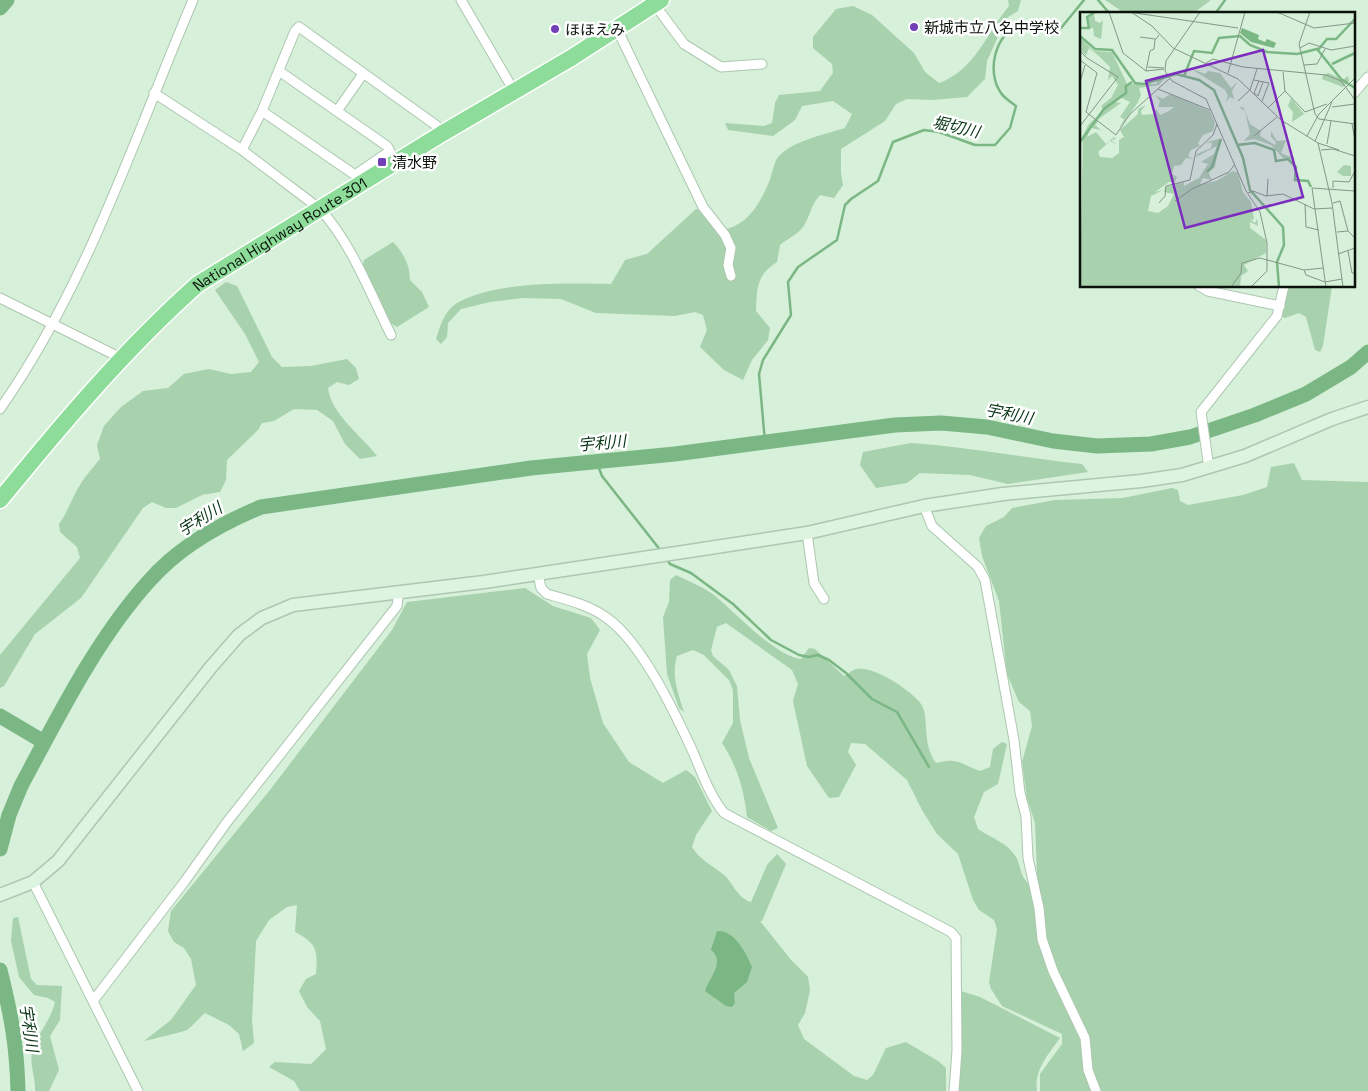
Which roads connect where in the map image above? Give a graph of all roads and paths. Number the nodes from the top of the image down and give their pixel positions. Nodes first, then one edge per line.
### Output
1 (193, 0) edge
2 (461, 0) edge
3 (658, 2) edge
4 (617, 29) junction
5 (762, 64) dead end
6 (279, 71) junction
7 (363, 74) junction
8 (1368, 77) edge
9 (514, 91) junction
10 (1356, 91) edge
11 (154, 93) junction
12 (262, 111) junction
13 (337, 111) junction
14 (443, 133) junction
15 (242, 150) junction
16 (320, 209) junction
17 (731, 276) dead end
18 (1203, 288) edge
19 (1284, 288) edge
20 (0, 298) edge
21 (1280, 306) junction
22 (53, 324) junction
23 (391, 335) dead end
24 (123, 359) junction
25 (1368, 407) edge
26 (0, 409) edge
27 (1209, 468) junction
28 (0, 500) edge
29 (924, 506) junction
30 (807, 532) junction
31 (538, 574) junction
32 (400, 592) junction
33 (824, 599) dead end
34 (33, 882) junction
35 (0, 895) edge
36 (93, 1001) junction
37 (138, 1091) edge
38 (954, 1091) edge
39 (1096, 1091) edge

1 - 11 street
2 - 9 street
3 - 4 highway, National Highway Route 301
3 - 5 street
4 - 9 highway, National Highway Route 301
4 - 17 street
6 - 7 street
6 - 12 street
6 - 13 street
7 - 13 street
7 - 14 street
8 - 10 street
9 - 14 highway, National Highway Route 301
11 - 15 street
11 - 22 street
12 - 13 street
12 - 15 street
14 - 16 highway, National Highway Route 301
15 - 16 street
16 - 23 street
16 - 24 highway, National Highway Route 301
18 - 21 street
19 - 21 street
20 - 22 street
21 - 27 street
22 - 24 street
22 - 26 street
24 - 28 highway, National Highway Route 301
25 - 27 street
27 - 29 street
29 - 30 street
29 - 39 street
30 - 31 street
30 - 33 street
31 - 32 street
31 - 38 street
32 - 34 street
32 - 36 street
34 - 35 street
34 - 36 street
36 - 37 street

